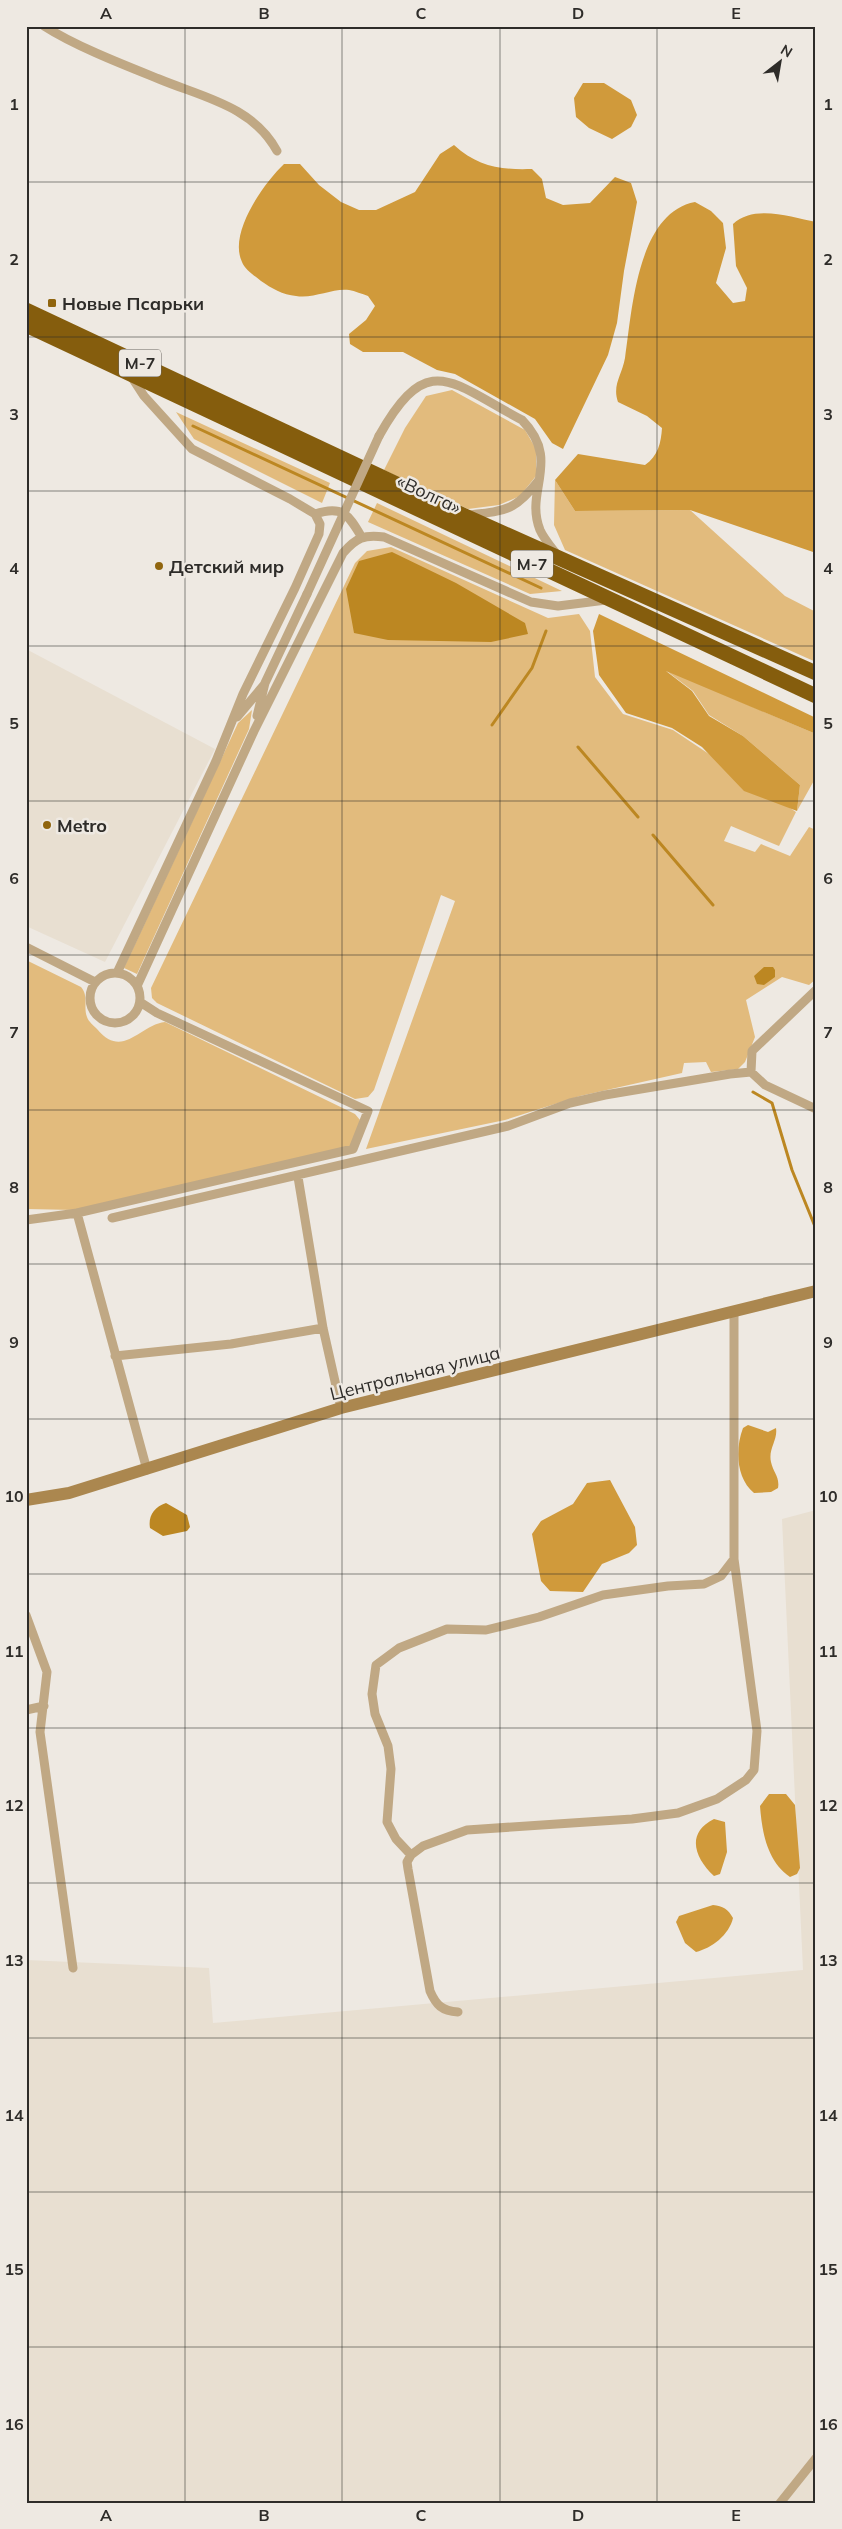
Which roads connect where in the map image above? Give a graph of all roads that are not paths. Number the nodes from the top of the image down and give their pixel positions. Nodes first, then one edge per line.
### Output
1 (44, 26) edge
2 (277, 151) dead end
3 (26, 310) edge
4 (26, 325) edge
5 (130, 373) junction
6 (541, 478) junction
7 (315, 514) junction
8 (465, 516) junction
9 (361, 536) junction
10 (558, 556) junction
11 (606, 600) junction
12 (816, 673) edge
13 (265, 682) junction
14 (816, 696) edge
15 (233, 721) junction
16 (254, 731) junction
17 (26, 947) edge
18 (117, 973) junction
19 (95, 982) junction
20 (138, 986) junction
21 (816, 990) edge
22 (140, 1002) junction
23 (751, 1072) junction
24 (816, 1109) edge
25 (298, 1177) junction
26 (78, 1213) junction
27 (112, 1218) dead end
28 (26, 1220) edge
29 (816, 1291) edge
30 (734, 1313) junction
31 (323, 1328) junction
32 (115, 1356) junction
33 (341, 1408) junction
34 (147, 1470) junction
35 (26, 1500) edge
36 (734, 1559) junction
37 (26, 1615) edge
38 (44, 1706) junction
39 (26, 1710) edge
40 (411, 1855) junction
41 (73, 1968) dead end
42 (458, 2012) dead end
43 (816, 2458) edge
44 (780, 2503) edge

1 - 2 street
3 - 8 highway, «Волга» / М-7
4 - 5 highway, «Волга» / М-7
5 - 7 street
5 - 11 highway, «Волга» / М-7
6 - 8 street
6 - 10 street
6 - 13 street, bridge
7 - 9 street
7 - 15 street
8 - 10 highway, «Волга» / М-7
9 - 11 street
9 - 16 street
10 - 12 highway, «Волга» / М-7
11 - 14 highway, «Волга» / М-7
13 - 15 street
13 - 16 street
15 - 18 street
16 - 20 street
17 - 19 street
18 - 19 street
18 - 20 street
19 - 22 street
20 - 22 street
21 - 23 street
22 - 26 street
23 - 24 street
23 - 25 street
25 - 27 street
25 - 31 street
26 - 28 street
26 - 32 street
29 - 30 main road, Центральная улица
30 - 33 main road, Центральная улица
30 - 36 street
31 - 32 street
31 - 33 street
32 - 34 street
33 - 34 main road, Центральная улица
34 - 35 main road, Центральная улица
36 - 40 street
36 - 40 street
37 - 38 street
38 - 39 street
38 - 41 street
40 - 42 street
43 - 44 street

